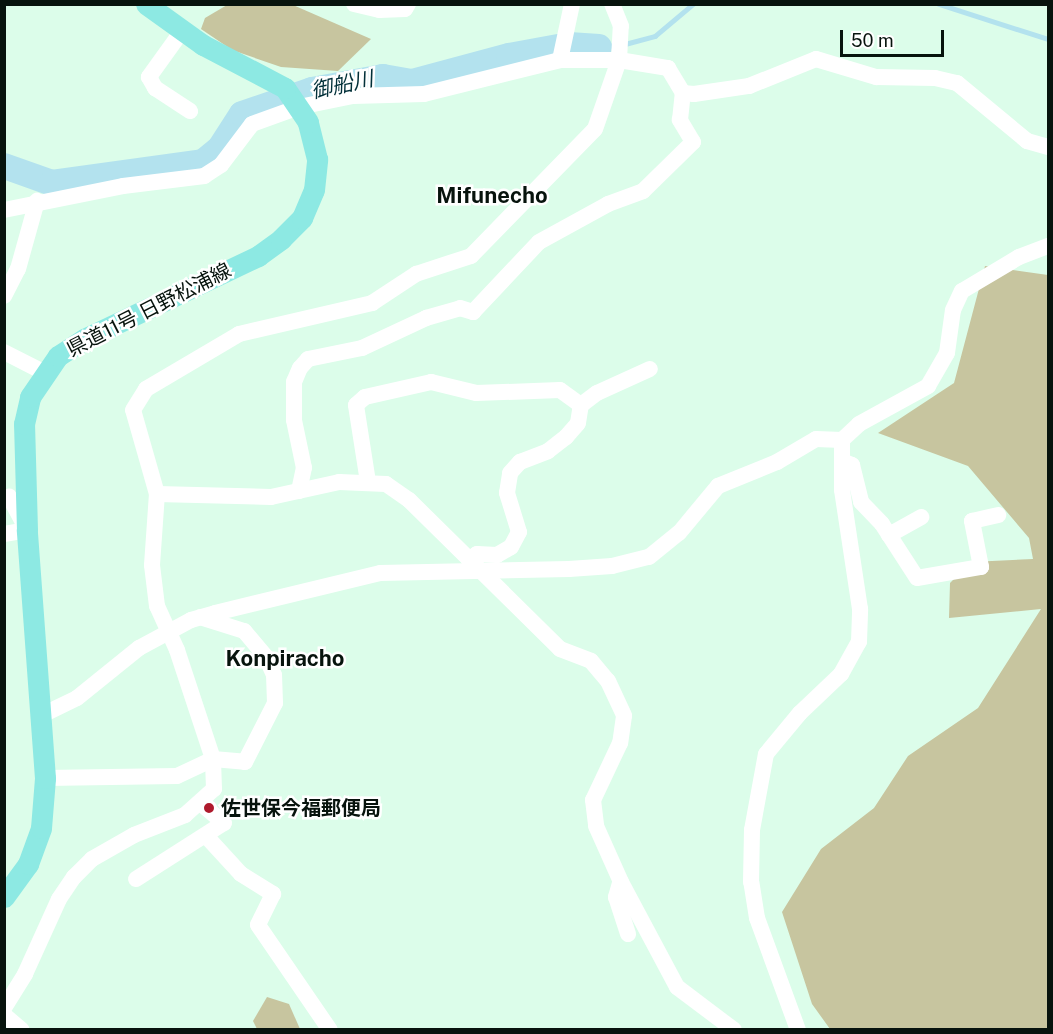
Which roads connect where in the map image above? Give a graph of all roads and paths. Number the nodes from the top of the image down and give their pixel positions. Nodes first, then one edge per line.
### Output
1 (146, 4) edge
2 (354, 4) edge
3 (408, 4) edge
4 (572, 4) edge
5 (612, 4) edge
6 (182, 31) junction
7 (560, 60) junction
8 (619, 60) junction
9 (683, 93) junction
10 (299, 107) junction
11 (190, 111) dead end
12 (1048, 147) edge
13 (37, 201) junction
14 (4, 210) edge
15 (1048, 246) edge
16 (4, 296) edge
17 (4, 352) edge
18 (650, 369) dead end
19 (45, 373) junction
20 (581, 405) junction
21 (842, 440) junction
22 (842, 461) junction
23 (368, 482) junction
24 (299, 491) junction
25 (157, 494) junction
26 (9, 496) dead end
27 (998, 515) dead end
28 (921, 517) dead end
29 (27, 530) junction
30 (4, 534) edge
31 (889, 535) junction
32 (475, 566) junction
33 (200, 617) junction
34 (169, 632) junction
35 (40, 716) junction
36 (213, 759) junction
37 (45, 778) junction
38 (201, 804) junction
39 (207, 837) junction
40 (136, 879) dead end
41 (621, 882) junction
42 (4, 897) edge
43 (628, 934) dead end
44 (4, 1008) edge
45 (4, 1015) edge
46 (22, 1029) edge
47 (330, 1029) edge
48 (734, 1029) edge
49 (798, 1029) edge

1 - 6 main road, 県道11号 日野松浦線
2 - 3 street
4 - 7 street
5 - 8 street
6 - 10 main road, 県道11号 日野松浦線
6 - 11 street
7 - 8 street
7 - 10 street
8 - 9 street
8 - 25 street
9 - 12 street
9 - 24 street
10 - 13 street
10 - 19 main road, 県道11号 日野松浦線
13 - 14 street
13 - 16 street
15 - 21 street
17 - 19 street
18 - 20 street
19 - 29 main road, 県道11号 日野松浦線
20 - 23 street
20 - 32 street
21 - 22 street
21 - 32 street
22 - 31 street
22 - 49 street
23 - 24 street
23 - 32 street
24 - 25 street
25 - 34 street
26 - 29 street
27 - 31 street
28 - 31 street
29 - 30 street
29 - 35 main road, 県道11号 日野松浦線
32 - 33 street
32 - 41 street
33 - 34 street
33 - 36 street
34 - 35 street
34 - 36 street
35 - 37 main road, 県道11号 日野松浦線
36 - 37 street
36 - 38 street
37 - 42 main road, 県道11号 日野松浦線
38 - 39 street
38 - 44 street
39 - 40 street
39 - 47 street
41 - 43 street
41 - 48 street
45 - 46 street

